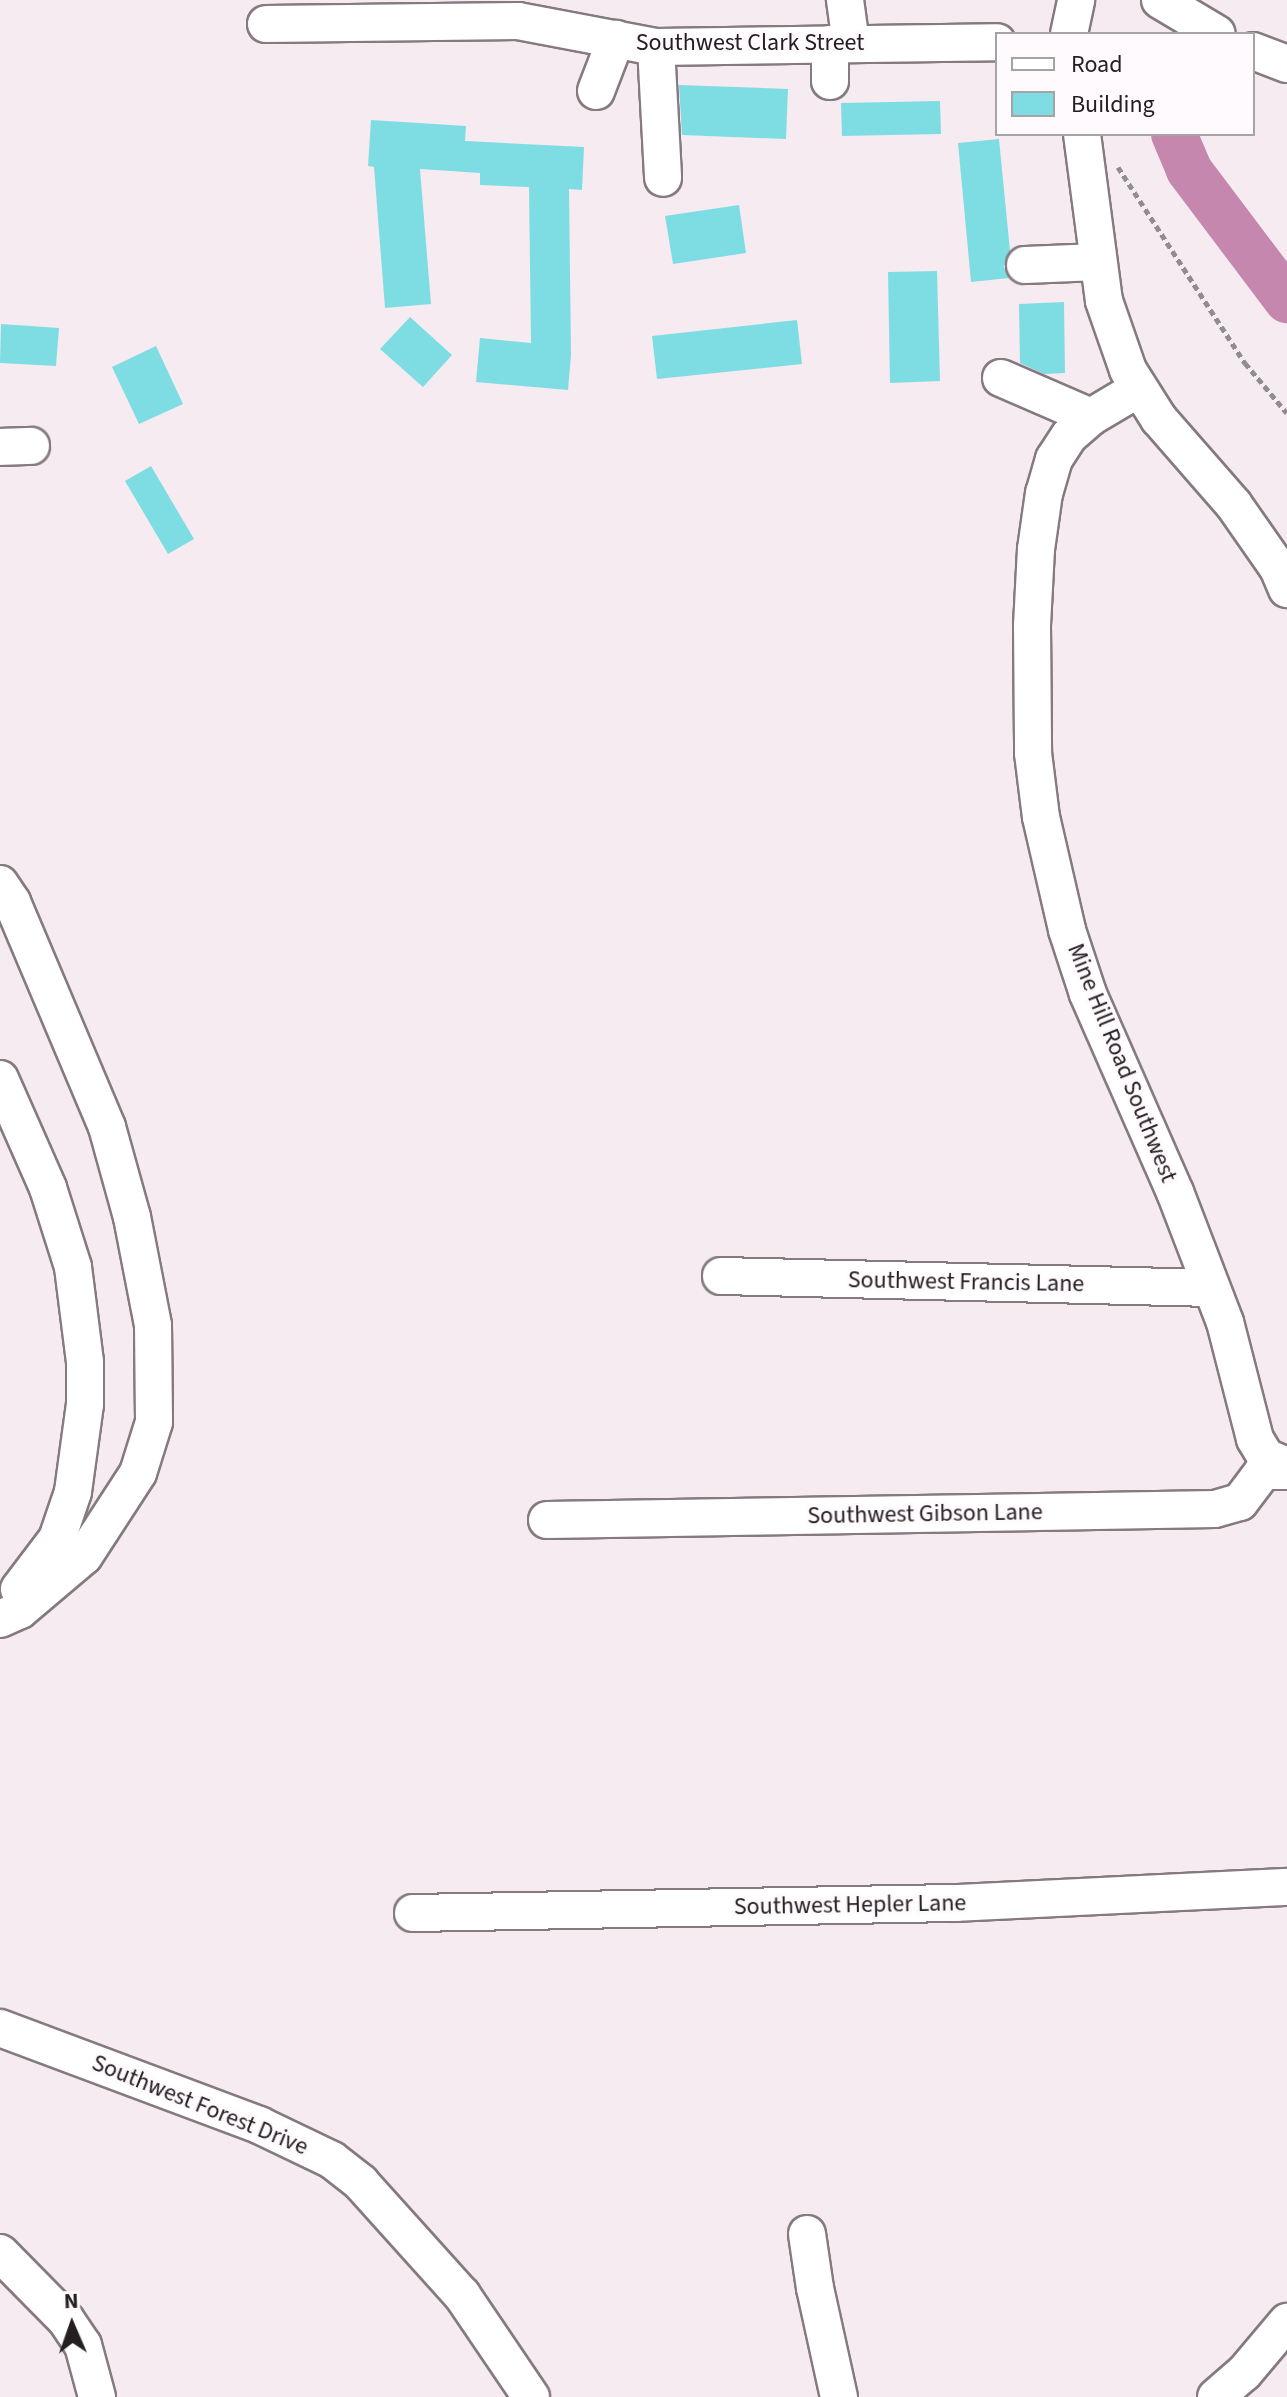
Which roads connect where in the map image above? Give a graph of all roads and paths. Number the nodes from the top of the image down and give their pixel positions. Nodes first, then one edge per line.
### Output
1 (845, 0) edge
2 (1076, 0) edge
3 (1160, 0) edge
4 (391, 11) edge
5 (303, 12) edge
6 (266, 24) dead end
7 (1069, 32) edge
8 (1214, 32) edge
9 (616, 39) junction
10 (995, 42) edge
11 (840, 44) junction
12 (656, 47) junction
13 (1255, 52) edge
14 (1287, 64) edge
15 (830, 81) dead end
16 (596, 91) dead end
17 (1084, 146) edge
18 (663, 178) dead end
19 (1098, 262) junction
20 (1025, 265) dead end
21 (1001, 378) dead end
22 (1138, 389) junction
23 (1287, 413) edge
24 (1091, 417) junction
25 (1287, 589) edge
26 (0, 884) edge
27 (0, 1079) edge
28 (721, 1276) dead end
29 (1210, 1288) junction
30 (1287, 1469) edge
31 (547, 1520) dead end
32 (0, 1606) edge
33 (0, 1619) edge
34 (1287, 1887) edge
35 (413, 1913) dead end
36 (0, 2028) edge
37 (807, 2234) dead end
38 (0, 2253) edge
39 (1287, 2322) edge
40 (97, 2397) edge
41 (531, 2397) edge
42 (839, 2397) edge
43 (1216, 2397) edge

1 - 11 street
2 - 7 street
3 - 8 street
4 - 5 street, Southwest Clark Street
4 - 9 street, Southwest Clark Street
5 - 6 street, Southwest Clark Street
9 - 12 street, Southwest Clark Street
9 - 16 street
10 - 11 street, Southwest Clark Street
11 - 12 street, Southwest Clark Street
11 - 15 street
12 - 18 street
13 - 14 street
17 - 19 street
17 - 23 path
19 - 20 street
19 - 22 street
21 - 24 street
22 - 24 street, Mine Hill Road Southwest
22 - 25 street
24 - 29 street, Mine Hill Road Southwest
26 - 33 street
27 - 32 street
28 - 29 street, Southwest Francis Lane
29 - 30 street, Mine Hill Road Southwest
30 - 31 street, Southwest Gibson Lane
34 - 35 street, Southwest Hepler Lane
36 - 41 street, Southwest Forest Drive
37 - 42 street
38 - 40 street
39 - 43 street

